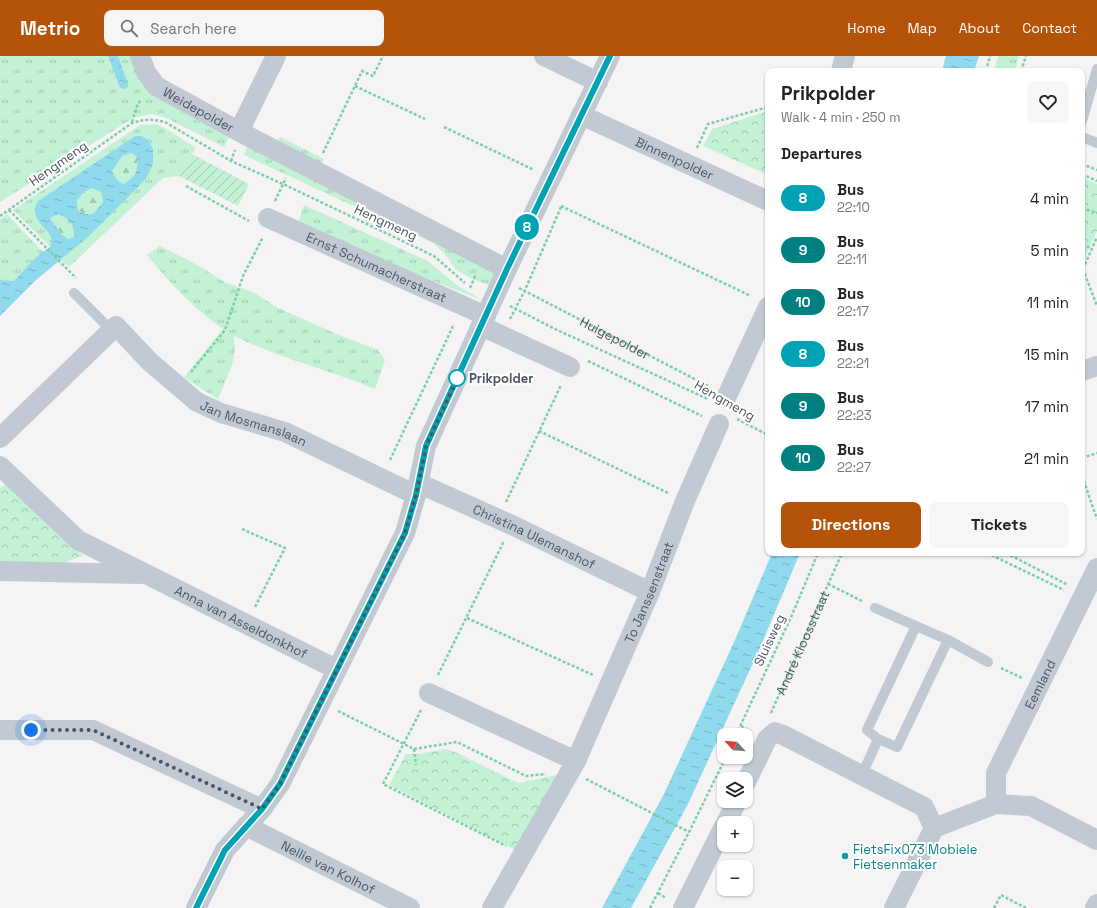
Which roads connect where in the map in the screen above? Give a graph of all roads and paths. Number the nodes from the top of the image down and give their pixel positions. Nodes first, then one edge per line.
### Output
1 (140, 56) edge
2 (276, 56) edge
3 (383, 56) edge
4 (544, 56) edge
5 (610, 56) edge
6 (845, 56) edge
7 (990, 56) edge
8 (1026, 56) edge
9 (842, 68) edge
10 (987, 68) edge
11 (1022, 68) edge
12 (1097, 69) edge
13 (598, 82) junction
14 (156, 86) junction
15 (355, 86) junction
16 (765, 108) edge
17 (1085, 111) edge
18 (581, 115) junction
19 (425, 119) dead end
20 (132, 123) junction
21 (444, 127) dead end
22 (240, 132) junction
23 (1085, 139) edge
24 (1097, 143) edge
25 (296, 160) junction
26 (690, 165) junction
27 (1085, 165) edge
28 (315, 170) junction
29 (1097, 170) edge
30 (1085, 175) edge
31 (551, 178) junction
32 (1097, 180) edge
33 (283, 184) junction
34 (186, 186) dead end
35 (564, 199) dead end
36 (765, 200) edge
37 (561, 206) junction
38 (1085, 209) edge
39 (9, 210) junction
40 (1097, 213) edge
41 (0, 216) edge
42 (268, 218) junction
43 (1097, 237) edge
44 (1085, 246) edge
45 (1092, 248) junction
46 (479, 255) junction
47 (1085, 263) edge
48 (63, 266) dead end
49 (505, 274) junction
50 (1085, 276) edge
51 (471, 287) junction
52 (526, 290) junction
53 (74, 293) dead end
54 (744, 293) dead end
55 (494, 298) junction
56 (462, 305) junction
57 (1097, 306) edge
58 (515, 309) junction
59 (765, 313) edge
60 (484, 321) junction
61 (112, 331) junction
62 (501, 335) junction
63 (572, 361) junction
64 (1097, 366) edge
65 (1085, 370) edge
66 (179, 387) junction
67 (719, 399) junction
68 (728, 421) junction
69 (539, 431) junction
70 (765, 434) edge
71 (0, 438) edge
72 (1097, 453) edge
73 (1085, 457) edge
74 (0, 466) edge
75 (382, 478) junction
76 (1085, 485) edge
77 (417, 489) junction
78 (685, 501) junction
79 (499, 518) junction
80 (1097, 519) edge
81 (242, 529) dead end
82 (817, 556) edge
83 (841, 556) edge
84 (994, 556) edge
85 (1011, 556) edge
86 (1097, 568) edge
87 (0, 571) edge
88 (146, 574) junction
89 (828, 584) junction
90 (650, 592) junction
91 (1083, 596) junction
92 (875, 608) joint
93 (466, 618) dead end
94 (247, 624) junction
95 (916, 626) junction
96 (948, 640) junction
97 (988, 662) joint
98 (336, 669) junction
99 (610, 683) junction
100 (1038, 686) junction
101 (429, 693) dead end
102 (320, 702) junction
103 (739, 728) edge
104 (0, 730) edge
105 (771, 736) junction
106 (878, 739) junction
107 (414, 749) junction
108 (723, 764) edge
109 (416, 765) dead end
110 (573, 766) junction
111 (751, 772) edge
112 (862, 775) junction
113 (996, 804) junction
114 (262, 809) junction
115 (246, 826) junction
116 (934, 828) junction
117 (689, 832) junction
118 (1097, 840) edge
119 (717, 841) edge
120 (1097, 904) edge
121 (196, 908) edge
122 (410, 908) edge
123 (492, 908) edge
124 (650, 908) edge
125 (685, 908) edge
126 (894, 908) edge
127 (994, 908) edge
128 (1026, 908) edge
129 (1095, 908) edge

1 - 14 street, Weidepolder
2 - 22 street, Weidepolder
3 - 15 path
4 - 13 street
5 - 13 street
6 - 9 street
7 - 10 path
8 - 11 path
12 - 17 lane
13 - 18 street
14 - 20 path
14 - 22 street, Weidepolder
15 - 19 path
15 - 28 path
16 - 26 path
18 - 26 street, Binnenpolder
18 - 31 street
20 - 33 path, Hengmeng
20 - 39 path, Hengmeng
21 - 31 path
22 - 25 street
23 - 24 lane
25 - 28 street
25 - 33 path
26 - 36 street, Binnenpolder
27 - 29 path
28 - 46 street
30 - 32 path
31 - 49 street
33 - 42 path
33 - 51 path, Hengmeng
34 - 42 path
35 - 37 path
37 - 52 path
37 - 54 path
38 - 40 path
39 - 41 path, Hengmeng
39 - 48 path
42 - 56 street, Ernst Schumacherstraat
42 - 66 path
43 - 45 path
44 - 45 path
45 - 47 path
46 - 49 street
46 - 51 path
49 - 52 path, Huigepolder
49 - 55 street
50 - 57 path
51 - 55 path, Hengmeng
51 - 56 path
52 - 58 path
52 - 67 path, Huigepolder
53 - 61 lane, Jan Mosmanslaan
55 - 58 path, Hengmeng
55 - 60 street
56 - 60 street, Ernst Schumacherstraat
56 - 75 path
58 - 62 path
58 - 67 path, Hengmeng
59 - 67 street
60 - 62 street
60 - 77 street
61 - 66 street, Jan Mosmanslaan
61 - 71 street
62 - 63 street
63 - 68 path
63 - 69 path
64 - 65 street
66 - 75 street, Jan Mosmanslaan
68 - 70 path, Hengmeng
68 - 78 street, To Janssenstraat
69 - 78 path
69 - 79 path
72 - 73 path
74 - 88 street, Anna van Asseldonkhof
75 - 77 street, Jan Mosmanslaan
76 - 80 path
77 - 79 street, Christina Ulemanshof
77 - 98 street
78 - 90 street, To Janssenstraat
79 - 90 street, Christina Ulemanshof
81 - 94 path
82 - 103 path, Sluisweg
83 - 89 path, André Kloosstraat
84 - 91 path
85 - 91 path
86 - 91 street, Eemland
87 - 88 street, Anna van Asseldonkhof
88 - 94 street, Anna van Asseldonkhof
89 - 92 path
89 - 105 path, André Kloosstraat
90 - 99 street, To Janssenstraat
91 - 100 street, Eemland
92 - 95 lane
93 - 99 path
94 - 98 street, Anna van Asseldonkhof
95 - 96 lane
95 - 106 lane
96 - 97 lane
96 - 106 lane
97 - 100 path
98 - 102 street
99 - 110 street, To Janssenstraat
100 - 113 street, Eemland
101 - 110 street
102 - 107 path
102 - 114 street
104 - 114 street
105 - 111 street
105 - 112 street
106 - 112 lane
107 - 109 path
107 - 110 path
108 - 117 path
110 - 117 path
110 - 123 street, To Janssenstraat
112 - 116 street
113 - 116 street
113 - 118 street
114 - 115 street
115 - 121 street
115 - 122 street, Nellie van Kolhof
116 - 126 street
117 - 124 path
119 - 125 street
120 - 129 street
127 - 128 path

